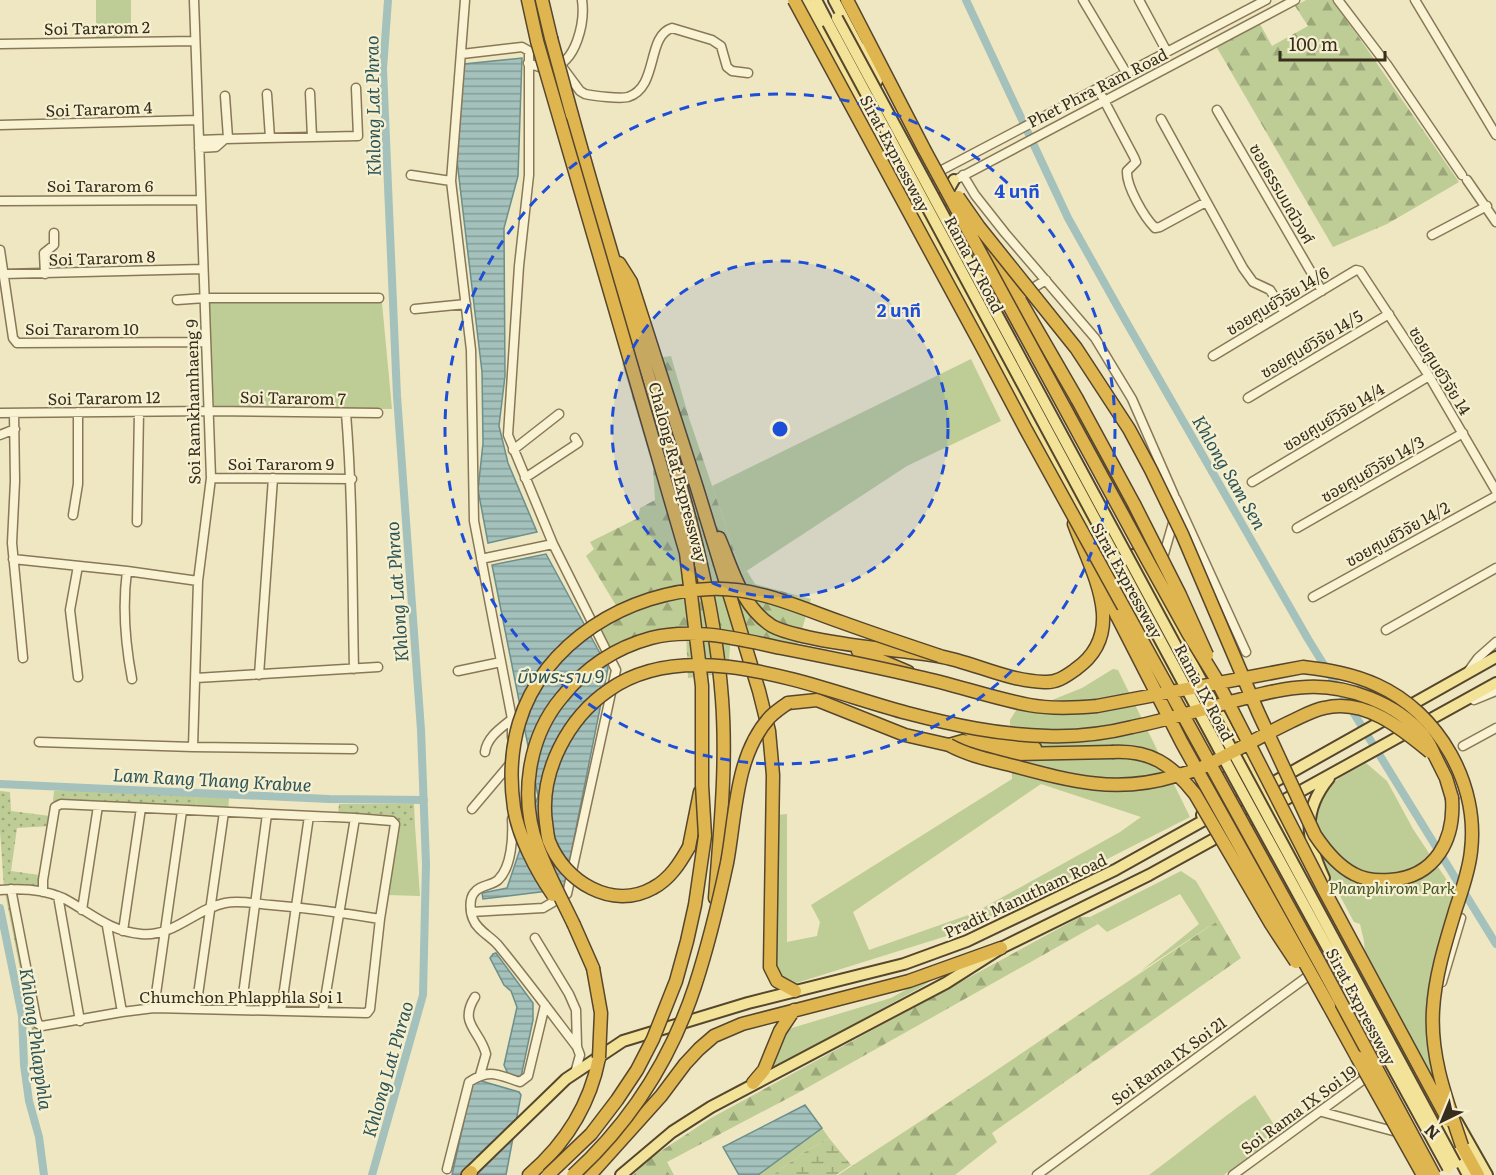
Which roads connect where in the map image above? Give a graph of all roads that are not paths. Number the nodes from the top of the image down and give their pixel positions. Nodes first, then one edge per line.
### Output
1 (194, 0) edge
2 (465, 0) edge
3 (528, 0) edge
4 (542, 0) edge
5 (582, 0) edge
6 (795, 0) edge
7 (805, 0) edge
8 (816, 0) edge
9 (827, 0) edge
10 (834, 0) edge
11 (839, 0) edge
12 (847, 0) edge
13 (1083, 0) edge
14 (1139, 0) edge
15 (1266, 0) edge
16 (1295, 0) edge
17 (1338, 0) edge
18 (1416, 0) edge
19 (195, 40) junction
20 (0, 44) edge
21 (1167, 52) junction
22 (462, 54) junction
23 (528, 63) junction
24 (560, 64) junction
25 (748, 74) dead end
26 (1127, 74) junction
27 (877, 81) junction
28 (356, 88) dead end
29 (1098, 88) junction
30 (854, 92) junction
31 (310, 93) dead end
32 (267, 94) dead end
33 (225, 96) dead end
34 (1104, 101) junction
35 (1217, 110) dead end
36 (1161, 119) dead end
37 (198, 120) junction
38 (0, 125) edge
39 (1496, 135) edge
40 (312, 137) junction
41 (270, 138) junction
42 (227, 139) junction
43 (199, 144) junction
44 (924, 149) junction
45 (411, 175) dead end
46 (928, 177) junction
47 (958, 178) junction
48 (452, 181) junction
49 (907, 189) junction
50 (936, 191) junction
51 (201, 200) junction
52 (0, 201) edge
53 (942, 201) junction
54 (1206, 202) junction
55 (914, 203) junction
56 (1486, 206) junction
57 (951, 219) junction
58 (1496, 222) edge
59 (54, 233) dead end
60 (1432, 235) dead end
61 (0, 250) edge
62 (610, 250) junction
63 (203, 269) junction
64 (1356, 270) joint
65 (3, 274) junction
66 (45, 274) junction
67 (1046, 280) junction
68 (1322, 291) junction
69 (1018, 297) junction
70 (205, 298) junction
71 (379, 298) dead end
72 (177, 300) dead end
73 (466, 304) junction
74 (414, 309) dead end
75 (1285, 314) junction
76 (1389, 314) junction
77 (206, 342) junction
78 (1213, 356) dead end
79 (1429, 376) junction
80 (1248, 398) dead end
81 (209, 411) junction
82 (78, 412) junction
83 (139, 412) junction
84 (0, 413) edge
85 (14, 413) junction
86 (346, 413) junction
87 (378, 413) dead end
88 (559, 414) dead end
89 (15, 429) junction
90 (1462, 433) junction
91 (0, 435) edge
92 (575, 438) dead end
93 (513, 450) junction
94 (211, 477) junction
95 (273, 478) junction
96 (352, 478) junction
97 (525, 478) junction
98 (1252, 482) dead end
99 (697, 488) junction
100 (1496, 491) edge
101 (1174, 495) junction
102 (1496, 496) edge
103 (1065, 501) junction
104 (73, 515) dead end
105 (137, 522) dead end
106 (1297, 528) dead end
107 (1094, 538) junction
108 (553, 544) junction
109 (13, 559) junction
110 (481, 559) junction
111 (78, 566) junction
112 (1496, 568) edge
113 (127, 571) junction
114 (198, 581) junction
115 (1152, 590) junction
116 (1312, 597) dead end
117 (1386, 630) dead end
118 (1496, 642) edge
119 (840, 645) junction
120 (1246, 652) dead end
121 (940, 656) junction
122 (1496, 657) edge
123 (22, 658) dead end
124 (501, 662) junction
125 (378, 667) dead end
126 (354, 669) junction
127 (458, 671) dead end
128 (259, 675) junction
129 (1464, 675) junction
130 (78, 677) dead end
131 (919, 677) junction
132 (1215, 677) junction
133 (196, 678) junction
134 (132, 679) dead end
135 (1496, 683) edge
136 (1496, 691) edge
137 (1208, 694) junction
138 (1447, 710) junction
139 (512, 719) junction
140 (966, 728) junction
141 (1496, 728) edge
142 (39, 742) dead end
143 (949, 745) junction
144 (1463, 746) dead end
145 (193, 747) junction
146 (353, 749) dead end
147 (485, 752) dead end
148 (1069, 754) junction
149 (1435, 756) junction
150 (1214, 758) junction
151 (510, 764) junction
152 (1333, 774) junction
153 (1279, 778) junction
154 (702, 785) junction
155 (1260, 789) junction
156 (1237, 802) junction
157 (98, 806) junction
158 (141, 808) junction
159 (1271, 808) junction
160 (472, 809) dead end
161 (182, 811) junction
162 (224, 812) junction
163 (267, 814) junction
164 (309, 816) junction
165 (355, 818) junction
166 (1248, 821) junction
167 (1198, 824) junction
168 (1215, 839) junction
169 (0, 890) edge
170 (11, 890) junction
171 (43, 892) junction
172 (58, 896) junction
173 (1322, 902) junction
174 (255, 904) junction
175 (296, 907) junction
176 (210, 909) junction
177 (82, 910) junction
178 (1033, 910) junction
179 (338, 912) junction
180 (471, 912) junction
181 (1293, 916) junction
182 (1461, 918) dead end
183 (380, 919) junction
184 (714, 920) junction
185 (574, 925) junction
186 (1446, 925) dead end
187 (107, 926) junction
188 (1043, 927) junction
189 (1457, 930) junction
190 (123, 931) junction
191 (164, 932) junction
192 (535, 938) dead end
193 (1001, 948) junction
194 (1350, 954) junction
195 (1317, 969) junction
196 (795, 991) junction
197 (475, 997) dead end
198 (545, 1005) junction
199 (1329, 1006) junction
200 (154, 1008) junction
201 (196, 1009) junction
202 (241, 1010) junction
203 (794, 1010) junction
204 (281, 1011) junction
205 (323, 1011) junction
206 (122, 1012) junction
207 (80, 1021) junction
208 (577, 1047) junction
209 (1381, 1067) junction
210 (576, 1073) junction
211 (480, 1075) junction
212 (1413, 1076) junction
213 (1366, 1078) junction
214 (753, 1083) junction
215 (1322, 1112) junction
216 (1453, 1118) junction
217 (1393, 1131) junction
218 (1462, 1146) junction
219 (447, 1169) dead end
220 (1434, 1169) edge
221 (1449, 1170) edge
222 (469, 1174) edge
223 (529, 1175) edge
224 (548, 1175) edge
225 (573, 1175) edge
226 (590, 1175) edge
227 (621, 1175) edge
228 (1037, 1175) edge
229 (1233, 1175) edge
230 (1419, 1175) edge
231 (1460, 1175) edge
232 (1468, 1175) edge
233 (1478, 1175) edge
234 (1487, 1175) edge

1 - 19 street, Soi Ramkhamhaeng 9
2 - 22 street
3 - 154 highway, Chalong Rat Expressway, bridge
4 - 62 highway, Chalong Rat Expressway, bridge
5 - 24 street
6 - 30 main road
6 - 103 highway, Sirat Expressway, bridge
7 - 30 main road, Rama IX Road
8 - 221 main road, Rama IX Road, bridge
9 - 221 main road, Rama IX Road, bridge
10 - 27 main road, Rama IX Road
11 - 27 main road
12 - 44 highway, Sirat Expressway
13 - 26 street
14 - 21 street
15 - 21 street, Phet Phra Ram Road
16 - 34 street, Phet Phra Ram Road
17 - 56 street
18 - 39 street
19 - 20 street, Soi Tararom 2
19 - 37 street, Soi Ramkhamhaeng 9
21 - 26 street, Phet Phra Ram Road
22 - 23 street
22 - 48 street
23 - 24 street
23 - 93 street
24 - 25 street
26 - 29 street, Phet Phra Ram Road
27 - 46 main road, Rama IX Road
28 - 40 street
29 - 34 street
29 - 46 street, Phet Phra Ram Road
30 - 49 main road, Rama IX Road
31 - 40 street
32 - 41 street
33 - 42 street
34 - 47 street, Phet Phra Ram Road
34 - 54 street
35 - 68 street, ซอยธรรมมณีวงศ์
36 - 54 street
37 - 38 street, Soi Tararom 4
37 - 43 street, Soi Ramkhamhaeng 9
40 - 41 street
41 - 42 street
42 - 43 street
43 - 51 street, Soi Ramkhamhaeng 9
44 - 132 highway, Sirat Expressway, bridge
44 - 149 highway, bridge
45 - 48 street
46 - 49 street, Phet Phra Ram Road
46 - 50 main road, Rama IX Road
47 - 50 street, Phet Phra Ram Road
47 - 53 main road
47 - 67 street
48 - 73 street
49 - 55 main road, Rama IX Road
50 - 53 main road, Rama IX Road
50 - 55 street, Phet Phra Ram Road
51 - 52 street, Soi Tararom 6
51 - 63 street, Soi Ramkhamhaeng 9
53 - 57 main road, Rama IX Road
54 - 75 street
55 - 107 main road, Rama IX Road
56 - 58 street
56 - 60 street
57 - 69 highway
57 - 115 main road, Rama IX Road
59 - 66 street
61 - 65 street, Soi Tararom 10
62 - 99 highway
62 - 184 highway, Chalong Rat Expressway, bridge
63 - 66 street, Soi Tararom 8
63 - 70 street, Soi Ramkhamhaeng 9
64 - 68 street, ซอยศูนย์วิจัย 14/6
64 - 76 street, ซอยศูนย์วิจัย 14
65 - 66 street, Soi Tararom 8
65 - 77 street, Soi Tararom 10
67 - 69 street
67 - 101 street
68 - 75 street, ซอยศูนย์วิจัย 14/6
69 - 132 highway, bridge
70 - 71 street
70 - 72 street
70 - 77 street, Soi Ramkhamhaeng 9
73 - 74 street
73 - 110 street
75 - 78 street, ซอยศูนย์วิจัย 14/6
76 - 79 street, ซอยศูนย์วิจัย 14
76 - 80 street, ซอยศูนย์วิจัย 14/5
77 - 81 street, Soi Ramkhamhaeng 9
79 - 90 street, ซอยศูนย์วิจัย 14
79 - 98 street, ซอยศูนย์วิจัย 14/4
81 - 83 street, Soi Tararom 12
81 - 86 street, Soi Tararom 7
81 - 94 street, Soi Ramkhamhaeng 9
82 - 83 street, Soi Tararom 12
82 - 85 street, Soi Tararom 12
82 - 104 street
83 - 105 street
84 - 85 street, Soi Tararom 12
85 - 89 street
86 - 87 street, Soi Tararom 7
86 - 96 street
88 - 93 street
89 - 91 street
89 - 109 street
90 - 100 street, ซอยศูนย์วิจัย 14
90 - 106 street, ซอยศูนย์วิจัย 14/3
92 - 97 street
93 - 97 street
94 - 95 street, Soi Tararom 9
94 - 114 street, Soi Ramkhamhaeng 9
95 - 96 street, Soi Tararom 9
95 - 128 street
96 - 126 street
97 - 108 street
99 - 119 highway
99 - 196 highway, bridge
101 - 115 street
101 - 120 street
102 - 116 street, ซอยศูนย์วิจัย 14/2
103 - 121 highway, bridge
103 - 220 highway, Sirat Expressway, bridge
107 - 150 main road, Rama IX Road
107 - 199 highway, bridge
108 - 110 street
108 - 180 street
109 - 111 street
109 - 123 street
110 - 124 street
111 - 113 street
111 - 130 street
112 - 117 street
113 - 114 street
113 - 134 street
114 - 133 street, Soi Ramkhamhaeng 9
115 - 137 main road, Rama IX Road
118 - 129 street
119 - 121 highway, bridge
119 - 131 highway, bridge
121 - 185 highway, bridge
122 - 129 main road, Pradit Manutham Road
124 - 127 street
124 - 139 street
125 - 126 street
126 - 128 street
128 - 133 street
129 - 153 main road, Pradit Manutham Road
131 - 185 highway, bridge
131 - 218 highway, bridge
132 - 218 highway, Sirat Expressway, bridge
133 - 145 street, Soi Ramkhamhaeng 9
135 - 138 main road
136 - 138 street
137 - 153 main road
137 - 155 main road, Rama IX Road
138 - 152 main road
139 - 147 street
139 - 151 street
140 - 148 highway
140 - 149 highway, bridge
140 - 154 highway, bridge
141 - 144 street
142 - 145 street
143 - 148 highway
143 - 149 highway, bridge
143 - 184 highway, bridge
145 - 146 street
148 - 199 highway, bridge
150 - 156 main road, Rama IX Road
150 - 167 main road
151 - 160 street
151 - 180 street
152 - 159 main road
152 - 194 main road
153 - 155 main road, Pradit Manutham Road
154 - 224 highway, Chalong Rat Expressway, bridge
155 - 156 main road, Pradit Manutham Road
155 - 159 main road, Rama IX Road
156 - 166 main road, Rama IX Road
156 - 167 main road, Pradit Manutham Road
157 - 158 street
157 - 171 street
157 - 177 street
158 - 161 street
158 - 190 street
159 - 166 main road
159 - 173 main road, Rama IX Road
161 - 162 street
161 - 191 street
162 - 163 street
162 - 176 street
163 - 164 street
163 - 174 street
164 - 165 street
164 - 175 street
165 - 179 street
165 - 183 street
166 - 168 main road
166 - 181 main road, Rama IX Road
167 - 178 main road, Pradit Manutham Road
168 - 181 main road
168 - 188 main road
169 - 170 street
170 - 171 street
170 - 207 street, Chumchon Phlapphla Soi 1
171 - 172 street
172 - 177 street
172 - 207 street
173 - 181 main road
173 - 194 main road, Rama IX Road
174 - 175 street
174 - 176 street
174 - 202 street
175 - 179 street
175 - 204 street
176 - 191 street
176 - 201 street
177 - 187 street
178 - 188 main road
178 - 196 main road, Pradit Manutham Road
179 - 183 street
179 - 205 street
180 - 198 street
181 - 195 main road, Rama IX Road
181 - 209 main road, Rama IX Road
182 - 189 street
183 - 205 street, Chumchon Phlapphla Soi 1
184 - 225 highway, Chalong Rat Expressway, bridge
185 - 223 highway, bridge
186 - 189 street
187 - 190 street
187 - 206 street
188 - 193 main road
189 - 216 street
190 - 191 street
191 - 200 street
192 - 208 street
193 - 203 highway
193 - 214 main road
194 - 212 main road, Rama IX Road
195 - 213 main road, Rama IX Road
195 - 228 street, Soi Rama IX Soi 21
196 - 210 main road, Pradit Manutham Road
197 - 211 street
198 - 208 street
198 - 211 street
199 - 230 highway, bridge
200 - 201 street, Chumchon Phlapphla Soi 1
200 - 206 street, Chumchon Phlapphla Soi 1
201 - 202 street, Chumchon Phlapphla Soi 1
202 - 204 street, Chumchon Phlapphla Soi 1
203 - 214 highway
203 - 226 highway
204 - 205 street, Chumchon Phlapphla Soi 1
206 - 207 street, Chumchon Phlapphla Soi 1
208 - 210 street
209 - 213 street, Soi Rama IX Soi 19
209 - 220 main road, Rama IX Road
210 - 222 main road, Pradit Manutham Road
211 - 219 street
212 - 216 main road, Rama IX Road
212 - 232 main road, Rama IX Road
213 - 215 street, Soi Rama IX Soi 19
213 - 217 main road, Rama IX Road
214 - 227 main road
215 - 217 street
215 - 229 street, Soi Rama IX Soi 19
216 - 234 main road, Rama IX Road
217 - 230 main road, Rama IX Road
218 - 233 highway, Sirat Expressway
220 - 221 main road, Rama IX Road
220 - 230 street
221 - 231 main road, Rama IX Road

